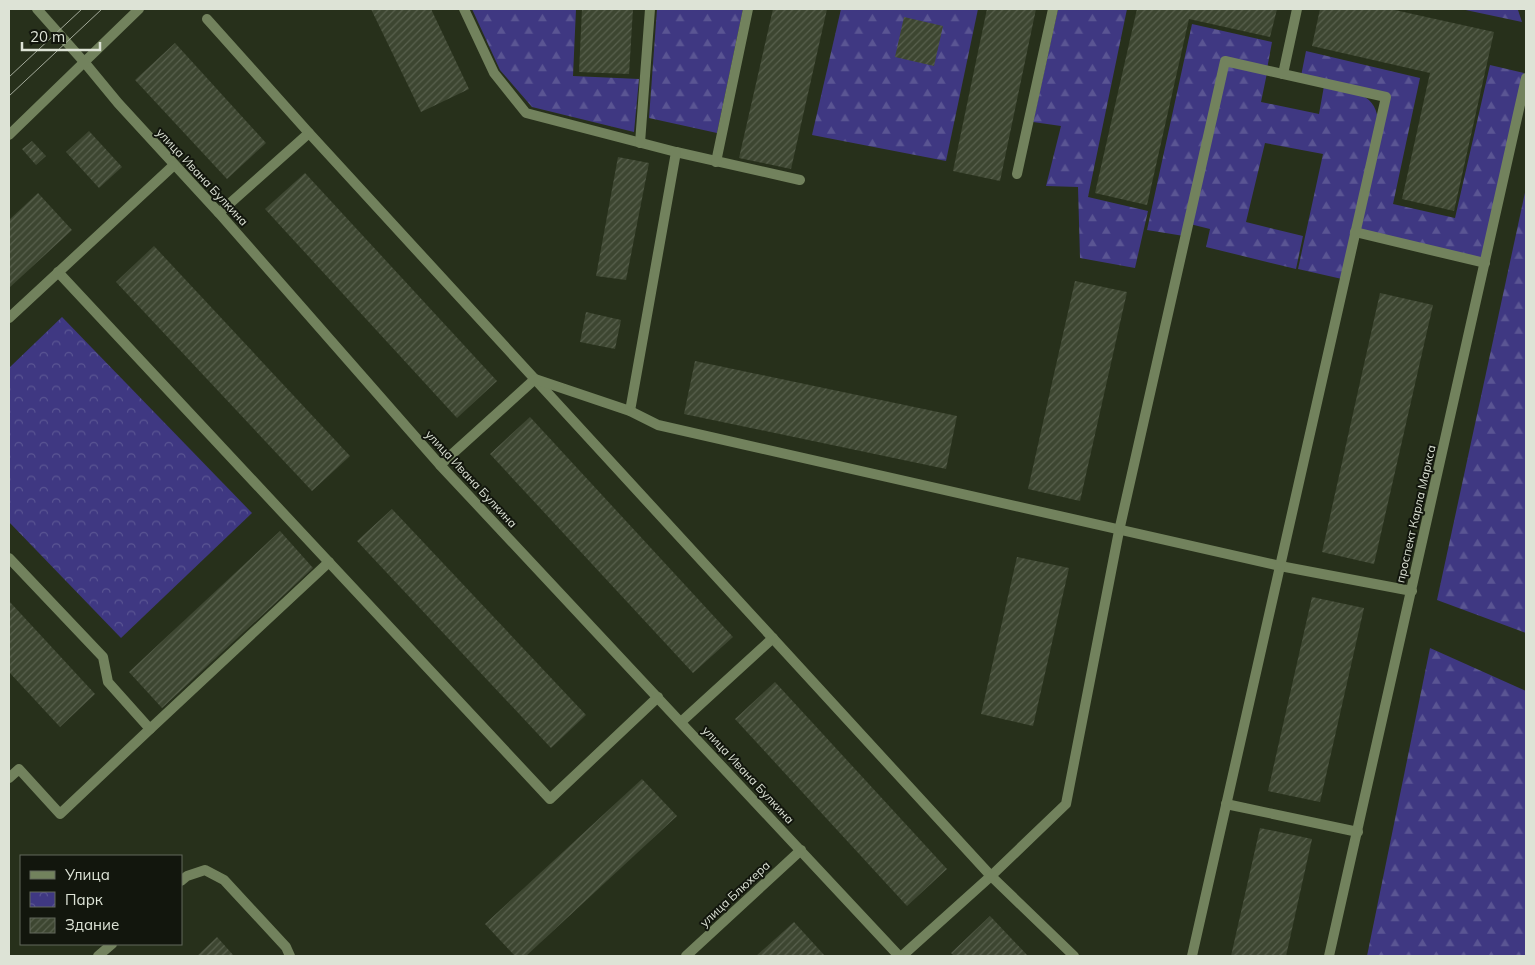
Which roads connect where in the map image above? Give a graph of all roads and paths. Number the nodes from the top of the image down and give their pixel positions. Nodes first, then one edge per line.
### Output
1 (37, 9) edge
2 (139, 9) edge
3 (464, 9) edge
4 (650, 9) edge
5 (748, 9) edge
6 (1053, 9) edge
7 (1297, 9) edge
8 (207, 19) dead end
9 (85, 63) junction
10 (1283, 74) junction
11 (1526, 78) edge
12 (309, 133) junction
13 (9, 135) edge
14 (640, 143) junction
15 (676, 152) junction
16 (716, 162) junction
17 (174, 166) junction
18 (1017, 174) dead end
19 (800, 180) dead end
20 (219, 213) junction
21 (1355, 232) junction
22 (1485, 262) junction
23 (58, 272) junction
24 (9, 318) edge
25 (535, 379) junction
26 (630, 411) junction
27 (440, 465) junction
28 (1119, 531) junction
29 (9, 558) edge
30 (330, 562) junction
31 (1280, 566) junction
32 (1412, 591) junction
33 (773, 638) junction
34 (658, 697) junction
35 (681, 722) junction
36 (150, 729) junction
37 (9, 778) edge
38 (1226, 804) junction
39 (1358, 832) junction
40 (801, 850) junction
41 (991, 876) junction
42 (182, 880) edge
43 (111, 945) edge
44 (98, 956) edge
45 (290, 956) edge
46 (686, 956) edge
47 (900, 956) edge
48 (1074, 956) edge
49 (1192, 956) edge
50 (1329, 956) edge

1 - 9 street, улица Ивана Булкина
2 - 9 street
3 - 14 street
4 - 14 street
5 - 16 street
6 - 18 street
7 - 10 street
8 - 12 street
9 - 13 street
9 - 17 street, улица Ивана Булкина
10 - 21 street
10 - 28 street
11 - 22 street, проспект Карла Маркса
12 - 20 street
12 - 25 street
14 - 15 street
15 - 16 street
15 - 26 street
16 - 19 street
17 - 20 street, улица Ивана Булкина
17 - 23 street
20 - 27 street, улица Ивана Булкина
21 - 22 street
21 - 31 street
22 - 32 street, проспект Карла Маркса
23 - 24 street
23 - 30 street
25 - 26 street
25 - 27 street
25 - 33 street
26 - 28 street
27 - 34 street, улица Ивана Булкина
28 - 31 street
28 - 41 street
29 - 36 street
30 - 34 street
30 - 36 street
31 - 32 street
31 - 38 street
32 - 39 street, проспект Карла Маркса
33 - 35 street
33 - 41 street
34 - 35 street, улица Ивана Булкина
35 - 40 street, улица Ивана Булкина
36 - 37 street
38 - 39 street
38 - 49 street
39 - 50 street, проспект Карла Маркса
40 - 46 street, улица Блюхера
40 - 47 street, улица Ивана Булкина
41 - 47 street
41 - 48 street
42 - 45 street
43 - 44 street

